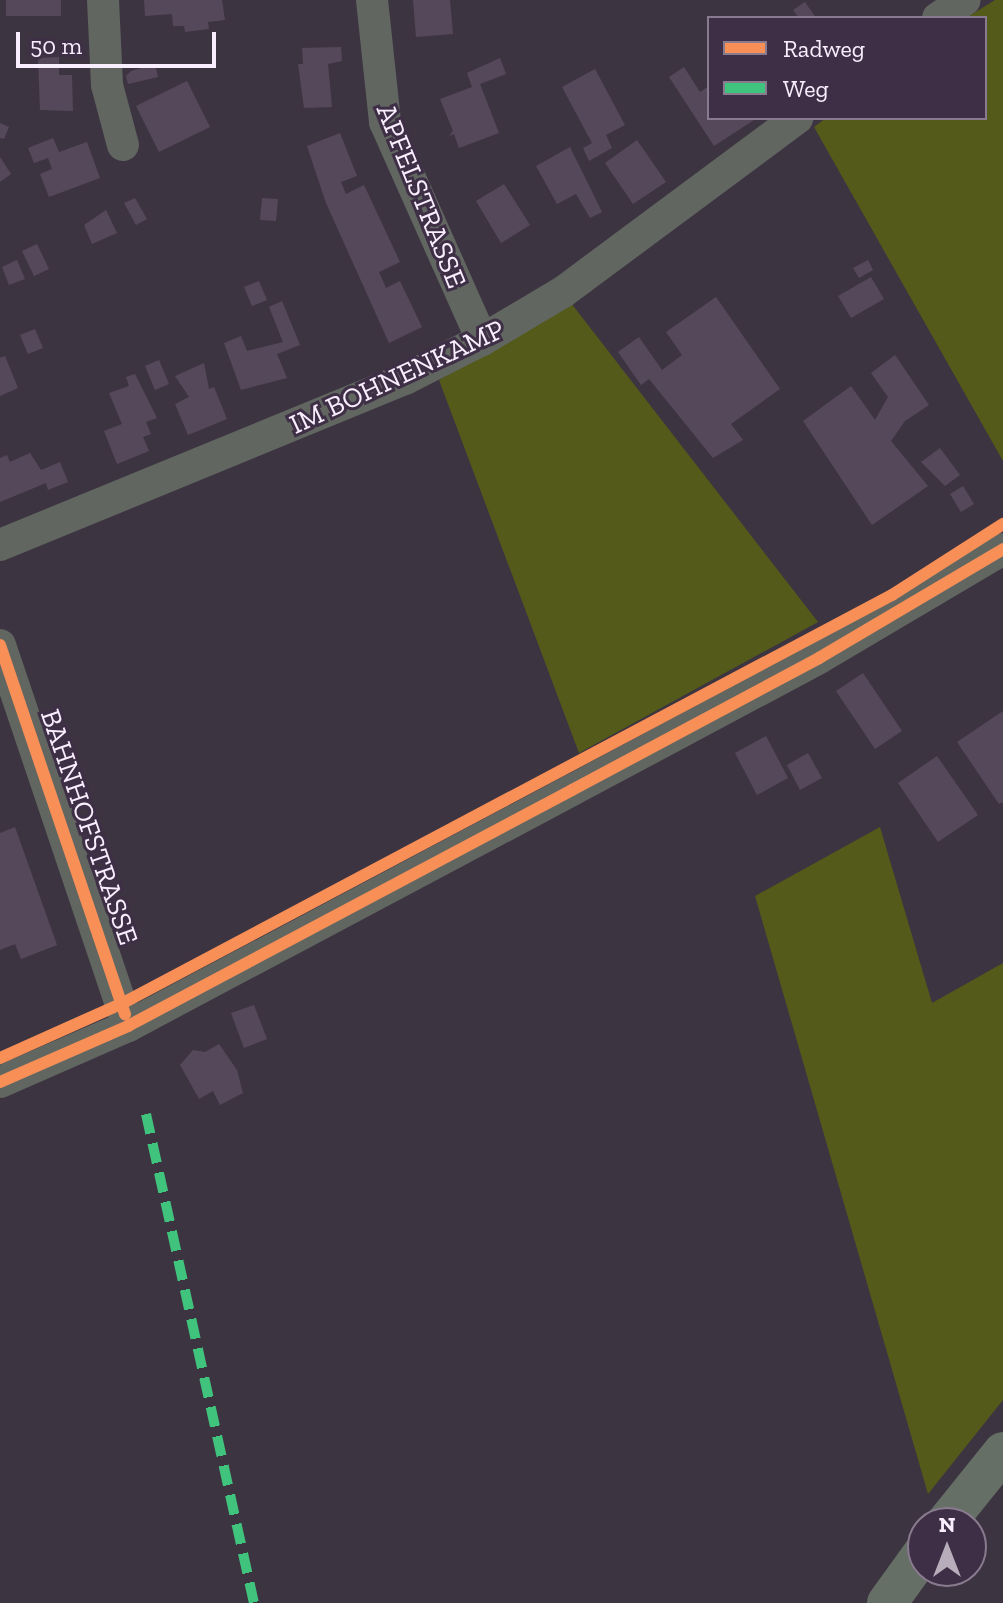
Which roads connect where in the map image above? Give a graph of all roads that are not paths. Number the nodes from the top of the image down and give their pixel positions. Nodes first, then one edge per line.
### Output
1 (103, 0) edge
2 (372, 0) edge
3 (965, 0) edge
4 (941, 16) edge
5 (794, 120) edge
6 (123, 145) dead end
7 (482, 340) junction
8 (0, 545) edge
9 (1003, 549) edge
10 (0, 645) edge
11 (128, 1026) junction
12 (0, 1082) edge
13 (1003, 1452) edge
14 (959, 1507) edge
15 (907, 1575) edge
16 (887, 1603) edge

1 - 6 street
2 - 7 street, APFELSTRASSE
3 - 4 street
5 - 7 street, IM BOHNENKAMP
7 - 8 street, IM BOHNENKAMP
9 - 11 street
10 - 11 street, BAHNHOFSTRASSE
11 - 12 street
13 - 14 main road
15 - 16 main road

